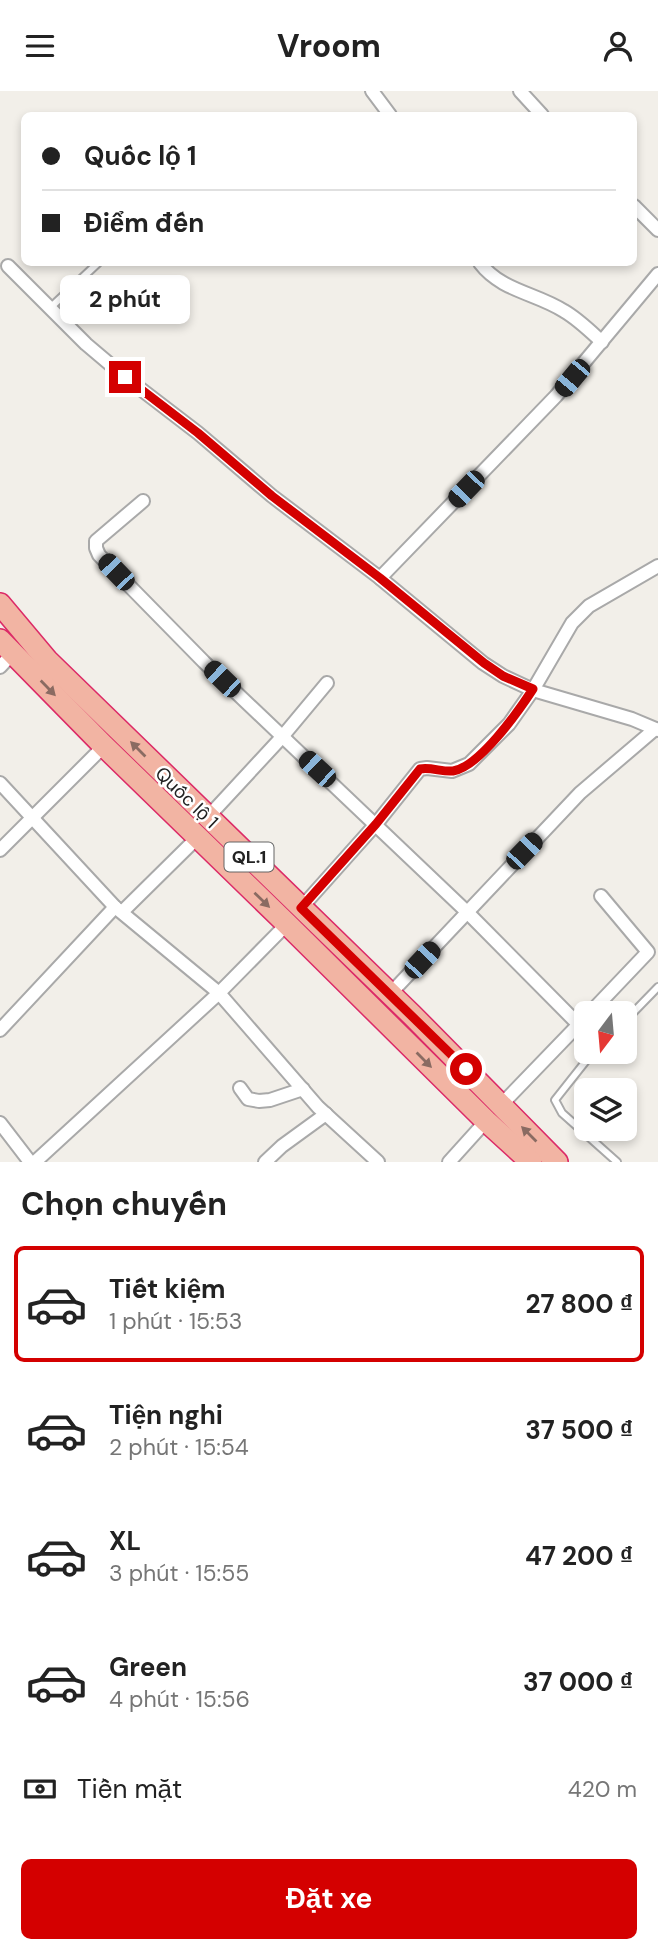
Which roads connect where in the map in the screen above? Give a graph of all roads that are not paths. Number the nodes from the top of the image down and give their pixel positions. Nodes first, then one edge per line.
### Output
1 (372, 91) edge
2 (520, 91) edge
3 (388, 112) edge
4 (539, 112) edge
5 (637, 210) edge
6 (658, 230) edge
7 (8, 265) dead end
8 (95, 266) edge
9 (482, 266) edge
10 (658, 274) edge
11 (50, 308) junction
12 (602, 342) junction
13 (143, 501) dead end
14 (658, 566) edge
15 (380, 578) junction
16 (0, 604) edge
17 (4, 653) edge
18 (327, 683) dead end
19 (533, 689) junction
20 (657, 729) edge
21 (282, 737) junction
22 (104, 746) junction
23 (0, 783) edge
24 (208, 817) junction
25 (32, 818) junction
26 (376, 824) junction
27 (198, 837) junction
28 (0, 850) edge
29 (601, 896) dead end
30 (118, 909) junction
31 (467, 912) junction
32 (294, 916) junction
33 (658, 988) edge
34 (219, 993) junction
35 (390, 994) junction
36 (602, 1001) edge
37 (574, 1008) edge
38 (637, 1009) edge
39 (574, 1029) edge
40 (0, 1030) edge
41 (584, 1064) edge
42 (240, 1088) dead end
43 (303, 1090) junction
44 (501, 1105) junction
45 (326, 1114) junction
46 (486, 1121) junction
47 (0, 1123) edge
48 (30, 1162) edge
49 (35, 1162) edge
50 (265, 1162) edge
51 (378, 1162) edge
52 (449, 1162) edge
53 (531, 1162) edge
54 (557, 1162) edge
55 (617, 1162) edge

1 - 3 street
2 - 4 street
5 - 6 street
7 - 11 street
8 - 11 lane
9 - 12 street
10 - 12 street
11 - 15 street
12 - 15 street
13 - 21 street
14 - 19 street
15 - 19 street
24 -> 16 highway, Quốc lộ 1 / QL.1
17 -> 22 highway, Quốc lộ 1 / QL.1
18 - 21 street
19 - 20 street
19 - 26 street
20 - 31 street
21 - 24 street
21 - 26 street
22 - 25 street
22 - 27 highway, Quốc lộ 1 / QL.1
23 - 25 street
24 - 32 highway, Quốc lộ 1 / QL.1
25 - 28 street
25 - 30 street
26 - 31 street
26 - 32 street
27 - 30 street
27 -> 32 highway, Quốc lộ 1 / QL.1
29 - 36 street
30 - 34 street
30 - 40 street
31 - 35 street
31 - 37 street
32 - 34 street
32 - 35 highway, Quốc lộ 1 / QL.1
32 -> 46 highway, Quốc lộ 1 / QL.1
33 - 38 lane
34 - 43 street
34 - 49 street
35 - 44 highway, Quốc lộ 1 / QL.1
39 - 44 street
41 - 55 lane
42 - 43 street
43 - 45 street
54 -> 44 highway, Quốc lộ 1 / QL.1
45 - 50 street
45 - 51 street
46 - 52 street
46 - 53 highway, Quốc lộ 1 / QL.1
47 - 48 street

